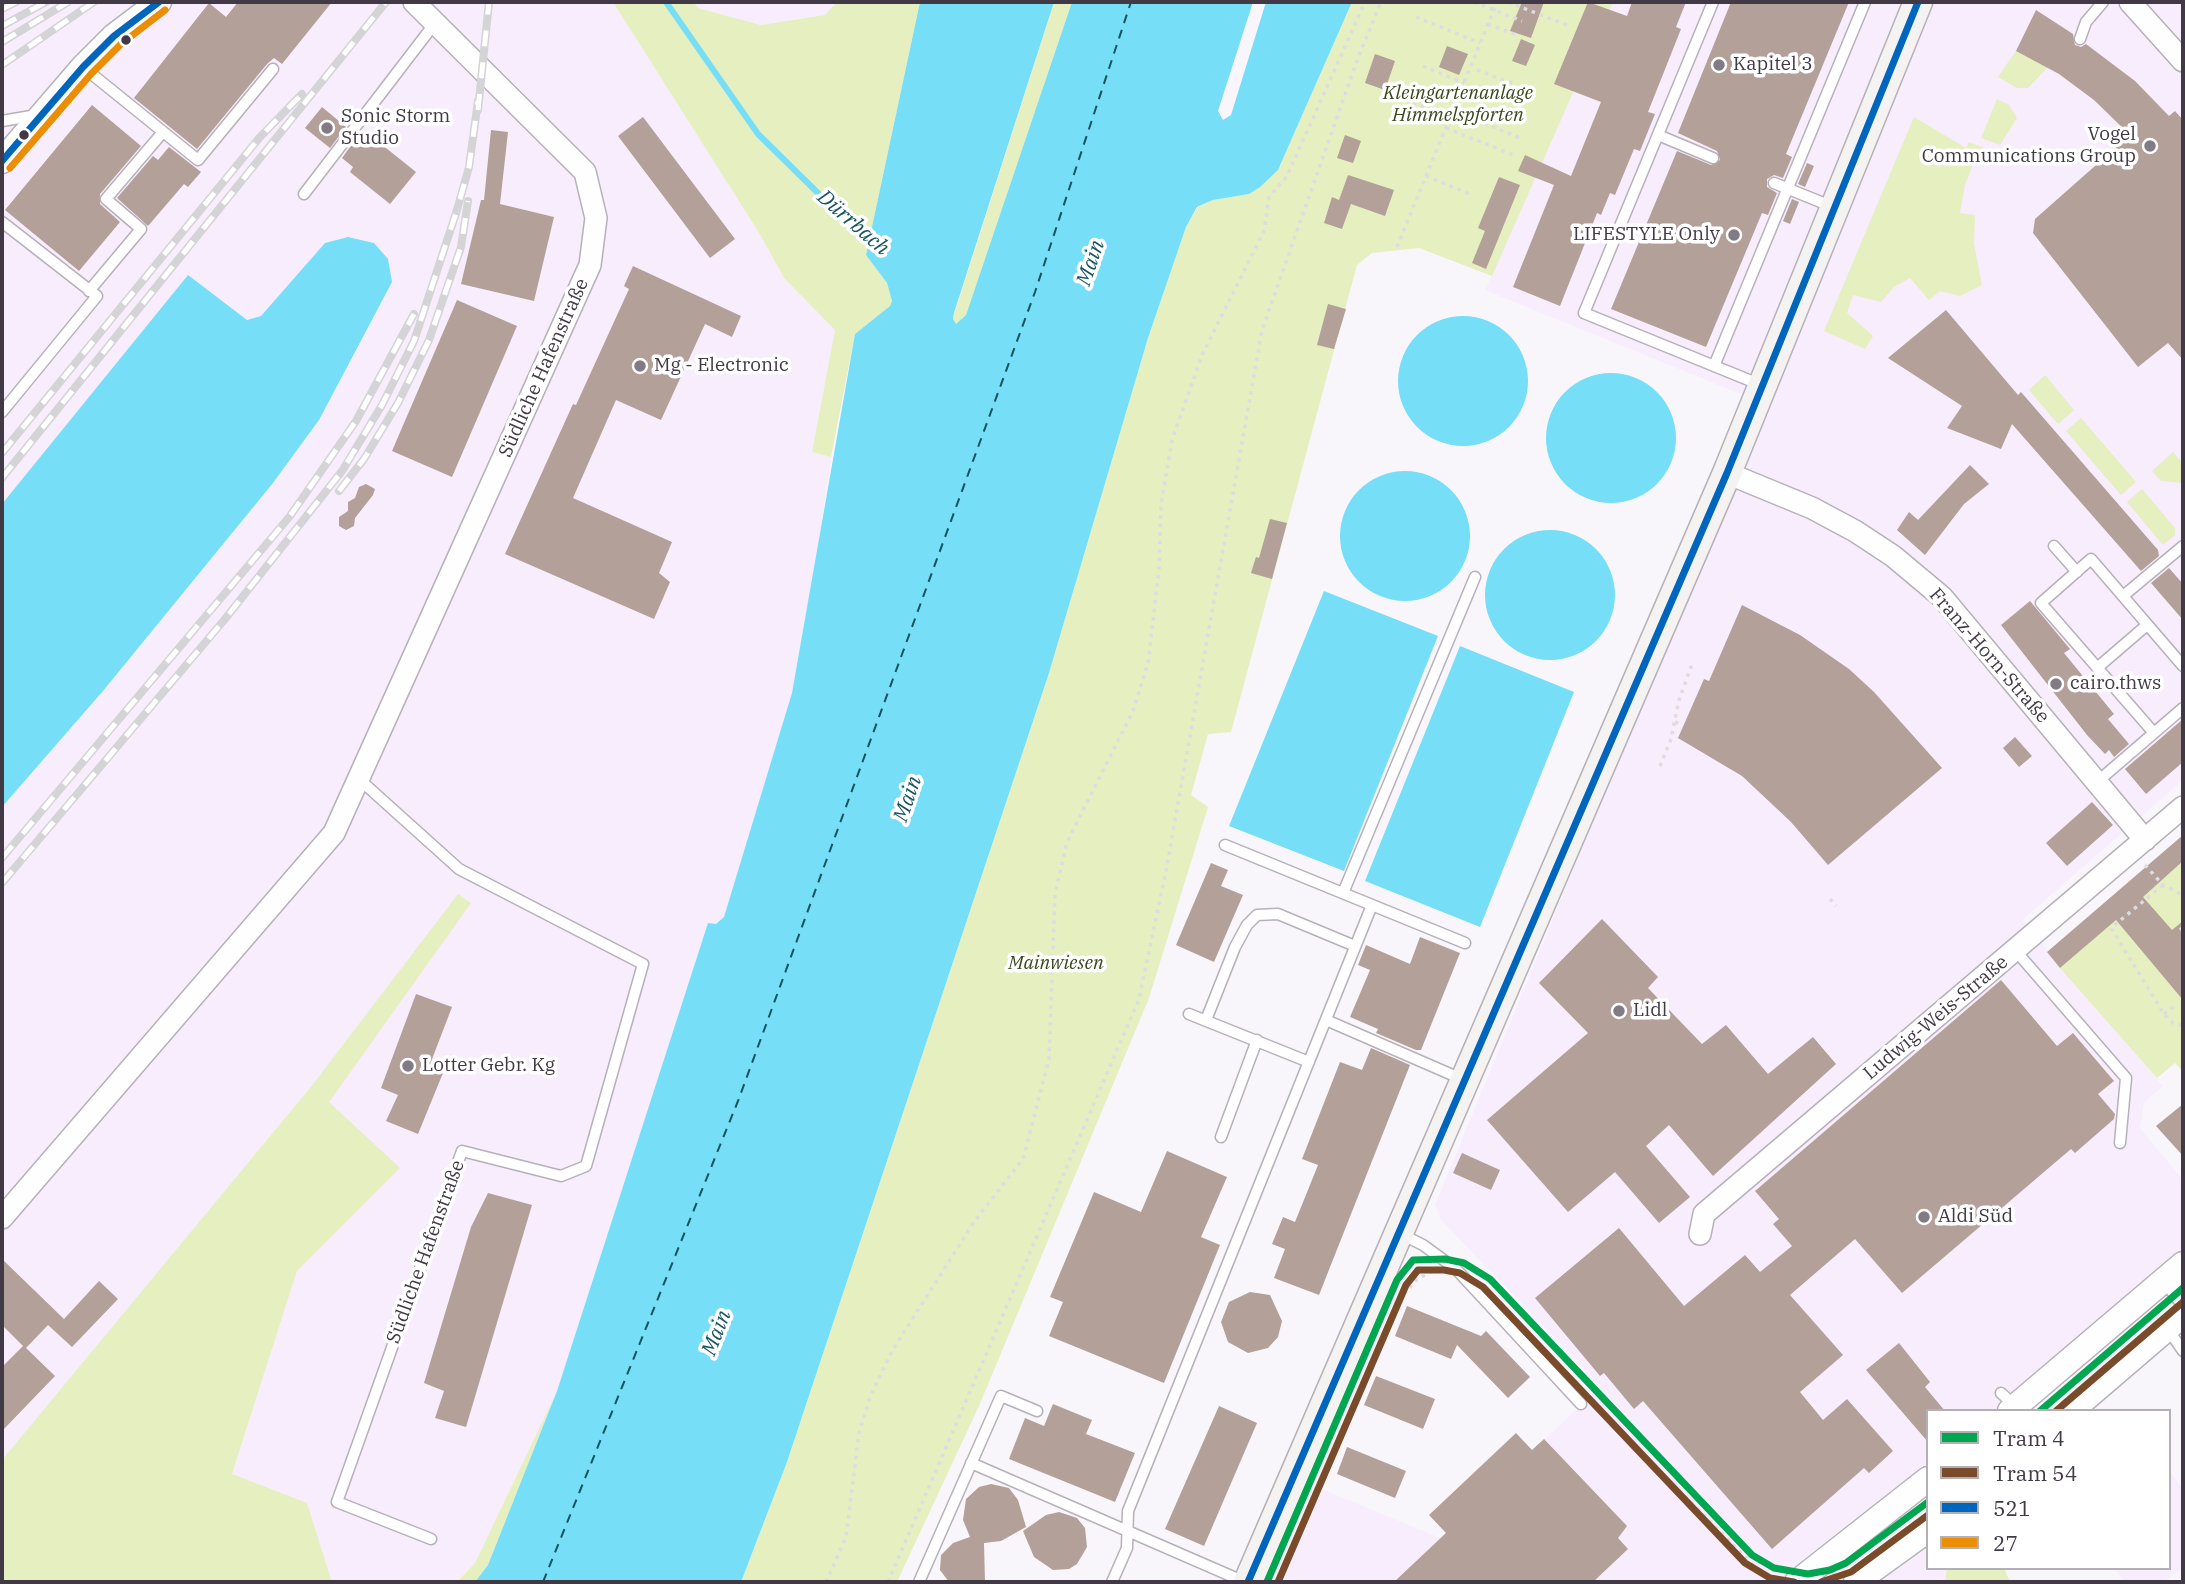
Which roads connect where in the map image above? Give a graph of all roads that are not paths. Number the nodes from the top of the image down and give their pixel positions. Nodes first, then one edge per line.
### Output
1 (159, 2) edge
2 (1713, 2) edge
3 (1865, 2) edge
4 (1918, 2) edge
5 (2103, 2) edge
6 (2130, 2) edge
7 (425, 9) edge
8 (2080, 39) dead end
9 (2183, 61) edge
10 (83, 67) junction
11 (273, 69) dead end
12 (40, 115) junction
13 (2, 121) edge
14 (163, 132) junction
15 (1658, 135) junction
16 (1713, 158) dead end
17 (2, 161) edge
18 (1774, 183) dead end
19 (1788, 188) junction
20 (304, 194) dead end
21 (1836, 208) junction
22 (2, 222) edge
23 (89, 291) junction
24 (1714, 366) junction
25 (1764, 386) junction
26 (2, 412) edge
27 (1727, 473) junction
28 (2054, 546) dead end
29 (2183, 546) edge
30 (2077, 572) junction
31 (1475, 578) dead end
32 (2123, 596) junction
33 (2147, 625) junction
34 (2183, 666) edge
35 (2098, 668) junction
36 (2183, 708) edge
37 (2154, 733) junction
38 (359, 779) junction
39 (2097, 782) junction
40 (2183, 807) edge
41 (1225, 845) dead end
42 (2138, 845) junction
43 (1343, 893) junction
44 (1372, 905) junction
45 (1465, 943) dead end
46 (1355, 946) junction
47 (2015, 950) junction
48 (1189, 1014) dead end
49 (1206, 1020) junction
50 (1326, 1020) junction
51 (1257, 1040) junction
52 (1309, 1062) junction
53 (1465, 1081) junction
54 (1220, 1137) dead end
55 (2120, 1143) dead end
56 (2, 1218) edge
57 (1399, 1233) junction
58 (1700, 1234) dead end
59 (2178, 1279) edge
60 (2175, 1322) edge
61 (2183, 1351) edge
62 (1579, 1401) road end
63 (2011, 1405) edge
64 (2073, 1409) edge
65 (1037, 1411) dead end
66 (971, 1463) junction
67 (1926, 1481) edge
68 (1127, 1528) junction
69 (1926, 1531) edge
70 (431, 1539) dead end
71 (919, 1582) edge
72 (1112, 1582) edge
73 (1246, 1582) edge
74 (1797, 1582) edge
75 (1856, 1582) edge

1 - 10 street
2 - 15 lane
3 - 19 lane
4 - 21 main road
5 - 8 lane
6 - 9 street
7 - 20 lane
7 - 38 street, Südliche Hafenstraße
10 - 12 street
10 - 14 lane
11 - 14 lane
12 - 13 lane
12 - 17 street
14 - 23 lane
15 - 16 lane
15 - 24 lane
18 - 19 lane
19 - 21 lane
19 - 24 lane
21 - 25 main road
22 - 23 lane
23 - 26 lane
24 - 25 lane
25 - 27 main road
27 - 39 street, Franz-Horn-Straße
27 - 53 main road
28 - 30 lane
29 - 32 lane
30 - 32 lane
30 - 35 lane
31 - 43 lane
32 - 33 lane
33 - 34 lane
33 - 35 lane
35 - 37 lane
36 - 37 lane
37 - 39 lane
38 - 56 street, Südliche Hafenstraße
38 - 70 lane, Südliche Hafenstraße
39 - 42 street, Franz-Horn-Straße
40 - 42 street, Ludwig-Weis-Straße
41 - 43 lane
42 - 47 street, Ludwig-Weis-Straße
43 - 44 lane
44 - 45 lane
44 - 46 lane
46 - 49 lane
46 - 50 lane
47 - 55 lane
47 - 58 street, Ludwig-Weis-Straße
48 - 49 lane
49 - 51 lane
50 - 52 lane
50 - 53 lane
51 - 52 lane
51 - 54 lane
52 - 68 lane
53 - 57 main road
57 - 62 lane
57 - 73 main road
59 - 63 street
60 - 61 lane
60 - 64 street
65 - 66 lane
66 - 68 lane
66 - 71 lane
67 - 74 street
68 - 72 lane
68 - 73 lane
69 - 75 street

